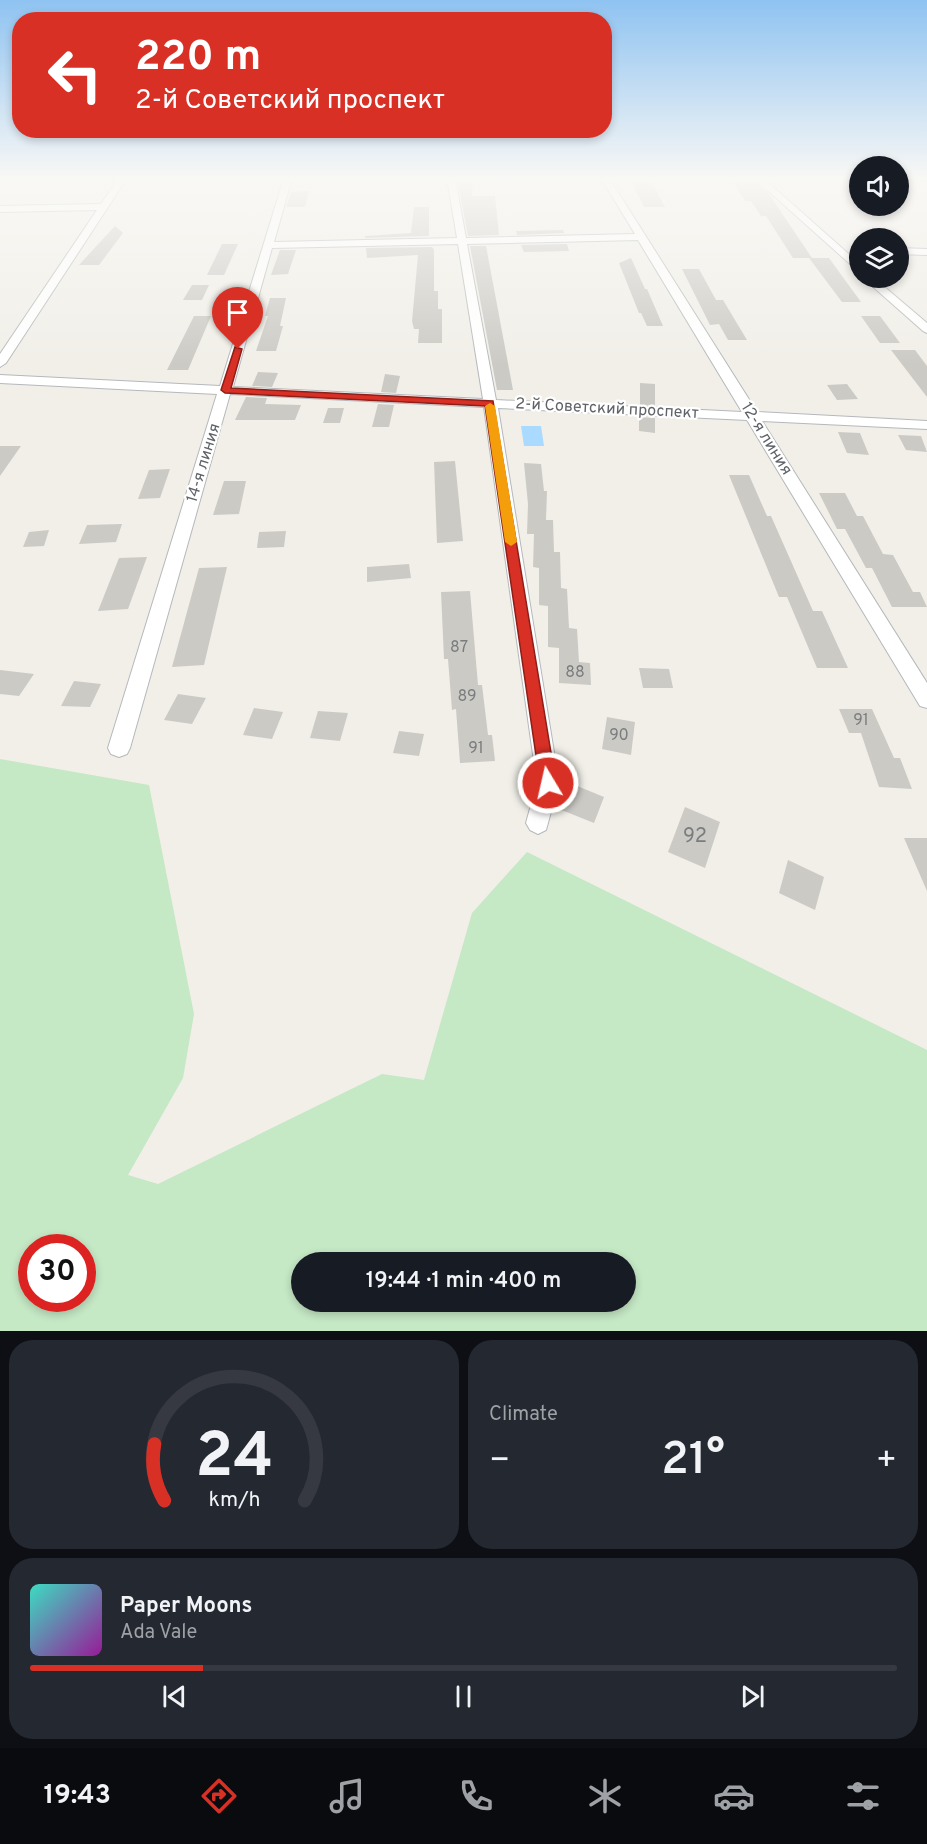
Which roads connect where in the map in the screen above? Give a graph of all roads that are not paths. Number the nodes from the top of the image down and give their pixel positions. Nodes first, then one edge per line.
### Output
1 (81, 240) edge
2 (269, 240) edge
3 (457, 240) edge
4 (461, 240) edge
5 (644, 240) edge
6 (825, 240) edge
7 (268, 245) junction
8 (834, 248) junction
9 (849, 249) edge
10 (909, 251) edge
11 (927, 252) edge
12 (849, 261) edge
13 (880, 288) edge
14 (927, 329) edge
15 (0, 363) edge
16 (0, 379) edge
17 (225, 390) junction
18 (490, 403) junction
19 (753, 417) junction
20 (927, 425) edge
21 (924, 691) edge
22 (119, 748) dead end
23 (538, 823) dead end

1 - 15 street
2 - 7 street, 14-я линия
3 - 7 street
4 - 18 street
5 - 19 street, 12-я линия
6 - 8 street
7 - 17 street, 14-я линия
8 - 9 street
8 - 12 street
10 - 11 street
13 - 14 street
16 - 17 street, 2-й Советский проспект
17 - 18 street, 2-й Советский проспект
17 - 22 street, 14-я линия
18 - 19 street, 2-й Советский проспект
18 - 23 street
19 - 20 street, 2-й Советский проспект
19 - 21 street, 12-я линия

